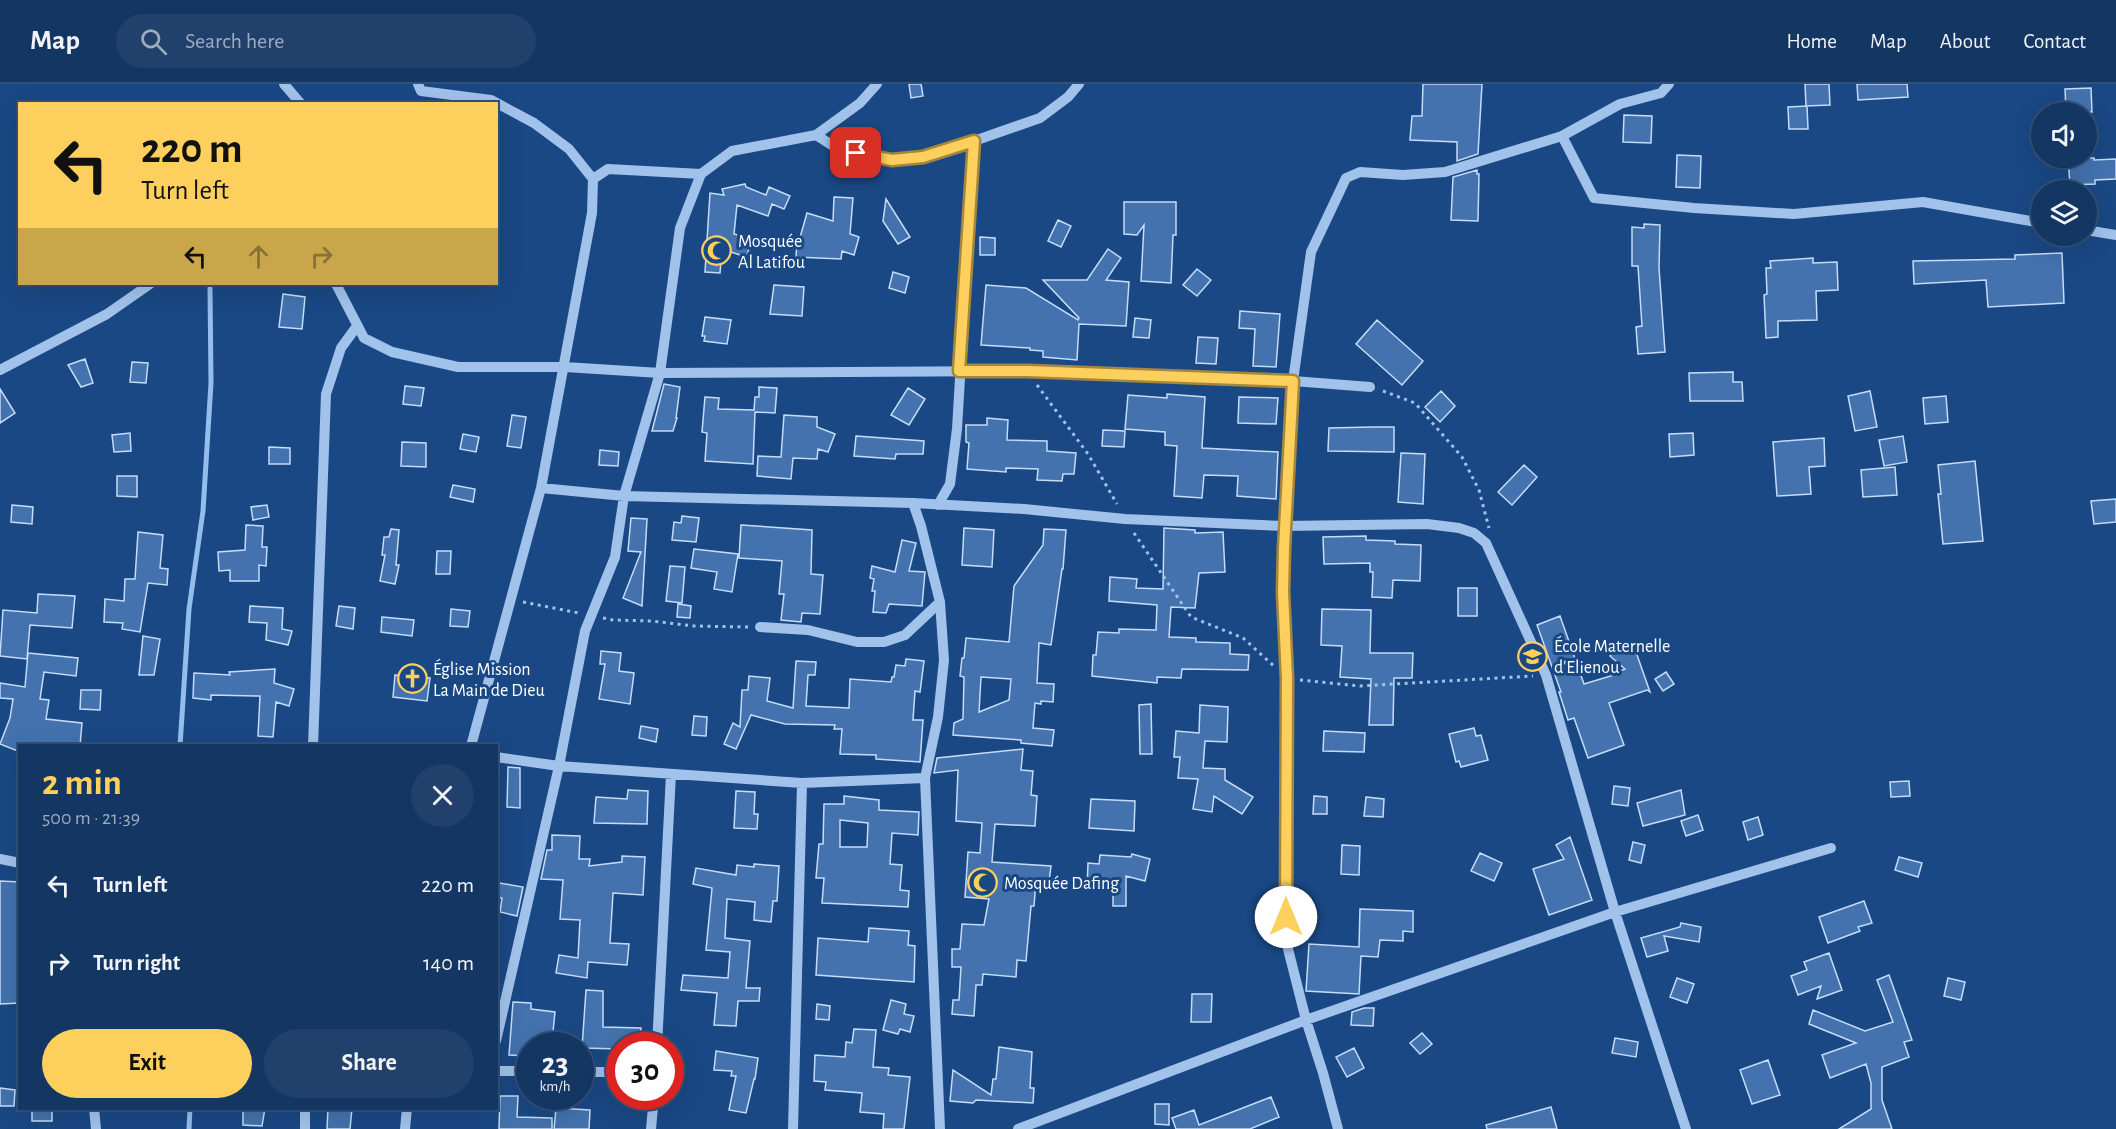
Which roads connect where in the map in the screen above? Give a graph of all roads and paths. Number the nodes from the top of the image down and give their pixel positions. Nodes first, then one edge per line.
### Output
1 (284, 84) edge
2 (418, 84) edge
3 (877, 84) edge
4 (1079, 84) edge
5 (1670, 84) edge
6 (430, 92) junction
7 (300, 102) edge
8 (424, 102) edge
9 (495, 102) edge
10 (498, 104) edge
11 (816, 135) junction
12 (1562, 136) junction
13 (974, 141) junction
14 (701, 174) junction
15 (593, 178) junction
16 (2031, 221) edge
17 (2097, 232) edge
18 (2116, 236) edge
19 (149, 285) edge
20 (336, 285) edge
21 (357, 326) junction
22 (565, 367) junction
23 (0, 370) edge
24 (959, 371) junction
25 (1028, 371) junction
26 (660, 373) junction
27 (1293, 381) junction
28 (1370, 387) joint
29 (541, 488) junction
30 (624, 496) junction
31 (913, 503) junction
32 (938, 505) junction
33 (1125, 519) junction
34 (1284, 526) junction
35 (1486, 543) junction
36 (510, 600) junction
37 (940, 602) junction
38 (590, 615) junction
39 (760, 627) joint
40 (1546, 675) junction
41 (1287, 679) junction
42 (313, 744) edge
43 (472, 744) edge
44 (498, 757) edge
45 (559, 766) junction
46 (671, 774) junction
47 (925, 778) junction
48 (802, 783) junction
49 (1830, 848) dead end
50 (0, 859) edge
51 (18, 863) edge
52 (1615, 912) junction
53 (1306, 1020) junction
54 (498, 1032) edge
55 (658, 1032) edge
56 (498, 1071) edge
57 (516, 1071) edge
58 (94, 1110) edge
59 (305, 1110) edge
60 (406, 1110) edge
61 (653, 1110) edge
62 (96, 1129) edge
63 (305, 1129) edge
64 (405, 1129) edge
65 (651, 1129) edge
66 (793, 1129) edge
67 (940, 1129) edge
68 (1018, 1129) edge
69 (1338, 1129) edge
70 (1686, 1129) edge

1 - 7 street
2 - 6 street
3 - 11 street
4 - 13 street
5 - 12 street
6 - 8 street
6 - 9 street
10 - 15 street
11 - 13 street
11 - 14 street
12 - 16 street
12 - 27 street
13 - 24 street
14 - 15 street
14 - 26 street
15 - 22 street
17 - 18 street
19 - 23 street
20 - 21 street
21 - 22 street
21 - 42 street
22 - 26 street
22 - 29 street
24 - 25 street
24 - 26 street
24 - 32 street
25 - 27 street
25 - 33 path
26 - 30 street
27 - 28 street
27 - 34 street
28 - 35 path
29 - 30 street
29 - 36 street
30 - 31 street
30 - 38 street
31 - 32 street
31 - 37 street
32 - 33 street
33 - 34 street
33 - 41 path
34 - 35 street
34 - 41 street
35 - 40 street
36 - 38 path
36 - 43 street
37 - 39 street
37 - 47 street
38 - 39 path
38 - 45 street
40 - 41 path
40 - 52 street
41 - 53 street
44 - 45 street
45 - 46 street
45 - 54 street
46 - 48 street
46 - 55 street
47 - 48 street
47 - 67 street
48 - 66 street
49 - 52 street
50 - 51 street
52 - 53 street
52 - 70 street
53 - 68 street
53 - 69 street
56 - 57 street
58 - 62 street
59 - 63 street
60 - 64 street
61 - 65 street

